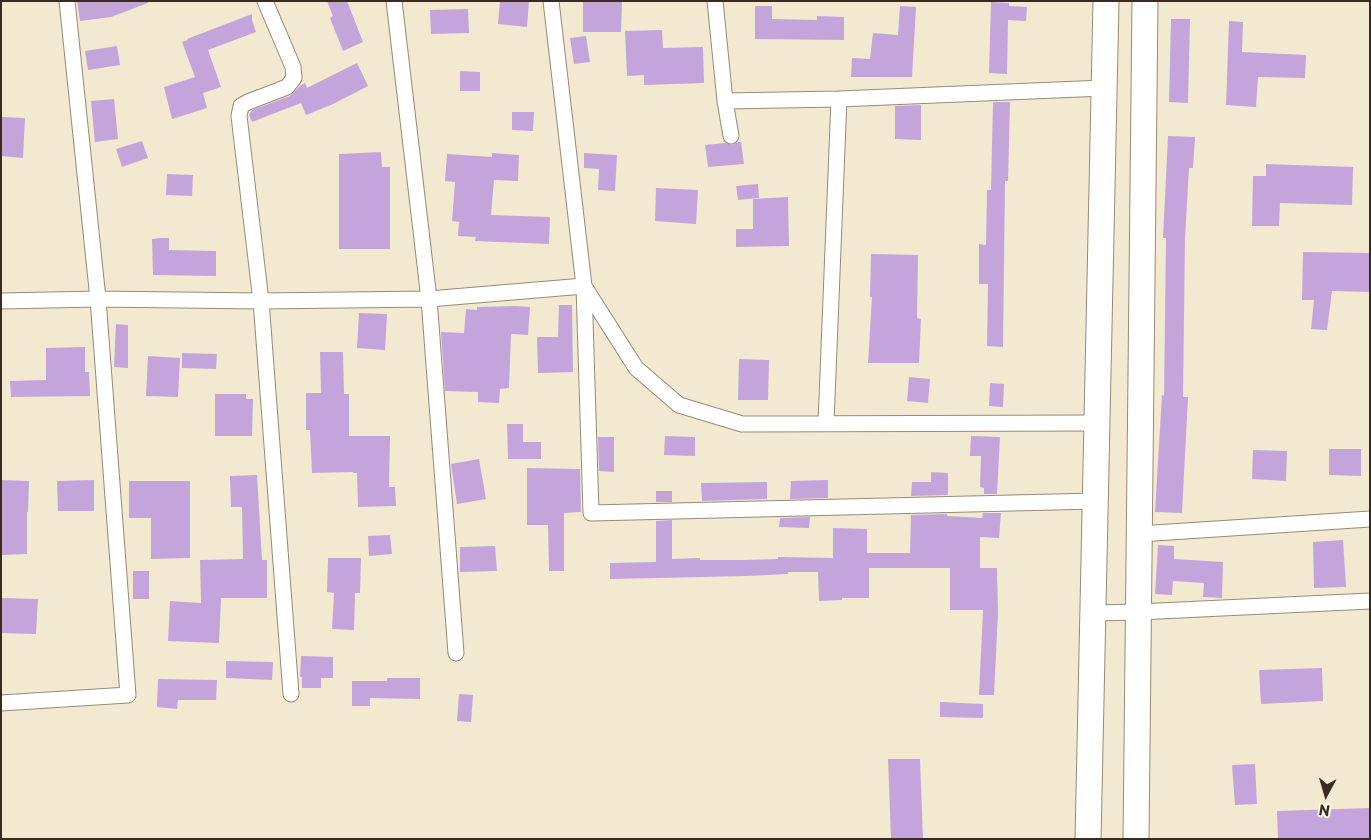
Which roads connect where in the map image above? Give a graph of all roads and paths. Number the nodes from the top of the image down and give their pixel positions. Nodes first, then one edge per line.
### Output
1 (68, 1) edge
2 (265, 1) edge
3 (394, 1) edge
4 (551, 1) edge
5 (715, 1) edge
6 (1106, 1) edge
7 (1145, 1) edge
8 (1104, 88) junction
9 (839, 99) junction
10 (725, 101) junction
11 (731, 136) dead end
12 (584, 286) junction
13 (429, 298) junction
14 (98, 299) junction
15 (1, 301) edge
16 (260, 301) junction
17 (826, 423) junction
18 (1097, 423) junction
19 (1096, 501) junction
20 (1370, 519) edge
21 (1139, 534) junction
22 (1370, 601) edge
23 (1138, 612) junction
24 (1093, 613) junction
25 (456, 653) dead end
26 (291, 694) dead end
27 (1, 703) edge
28 (1088, 839) edge
29 (1136, 839) edge

1 - 14 street
2 - 16 street
3 - 13 street
4 - 12 street
5 - 10 street
6 - 8 main road
7 - 21 main road
8 - 9 street
8 - 18 main road
9 - 10 street
9 - 17 street
10 - 11 street
12 - 13 street
12 - 17 street
12 - 19 street
13 - 16 street
13 - 25 street
14 - 15 street
14 - 16 street
14 - 27 street
16 - 26 street
17 - 18 street
18 - 19 main road
19 - 24 main road
20 - 21 street
21 - 23 main road
22 - 23 street
23 - 24 street
23 - 29 main road
24 - 28 main road

